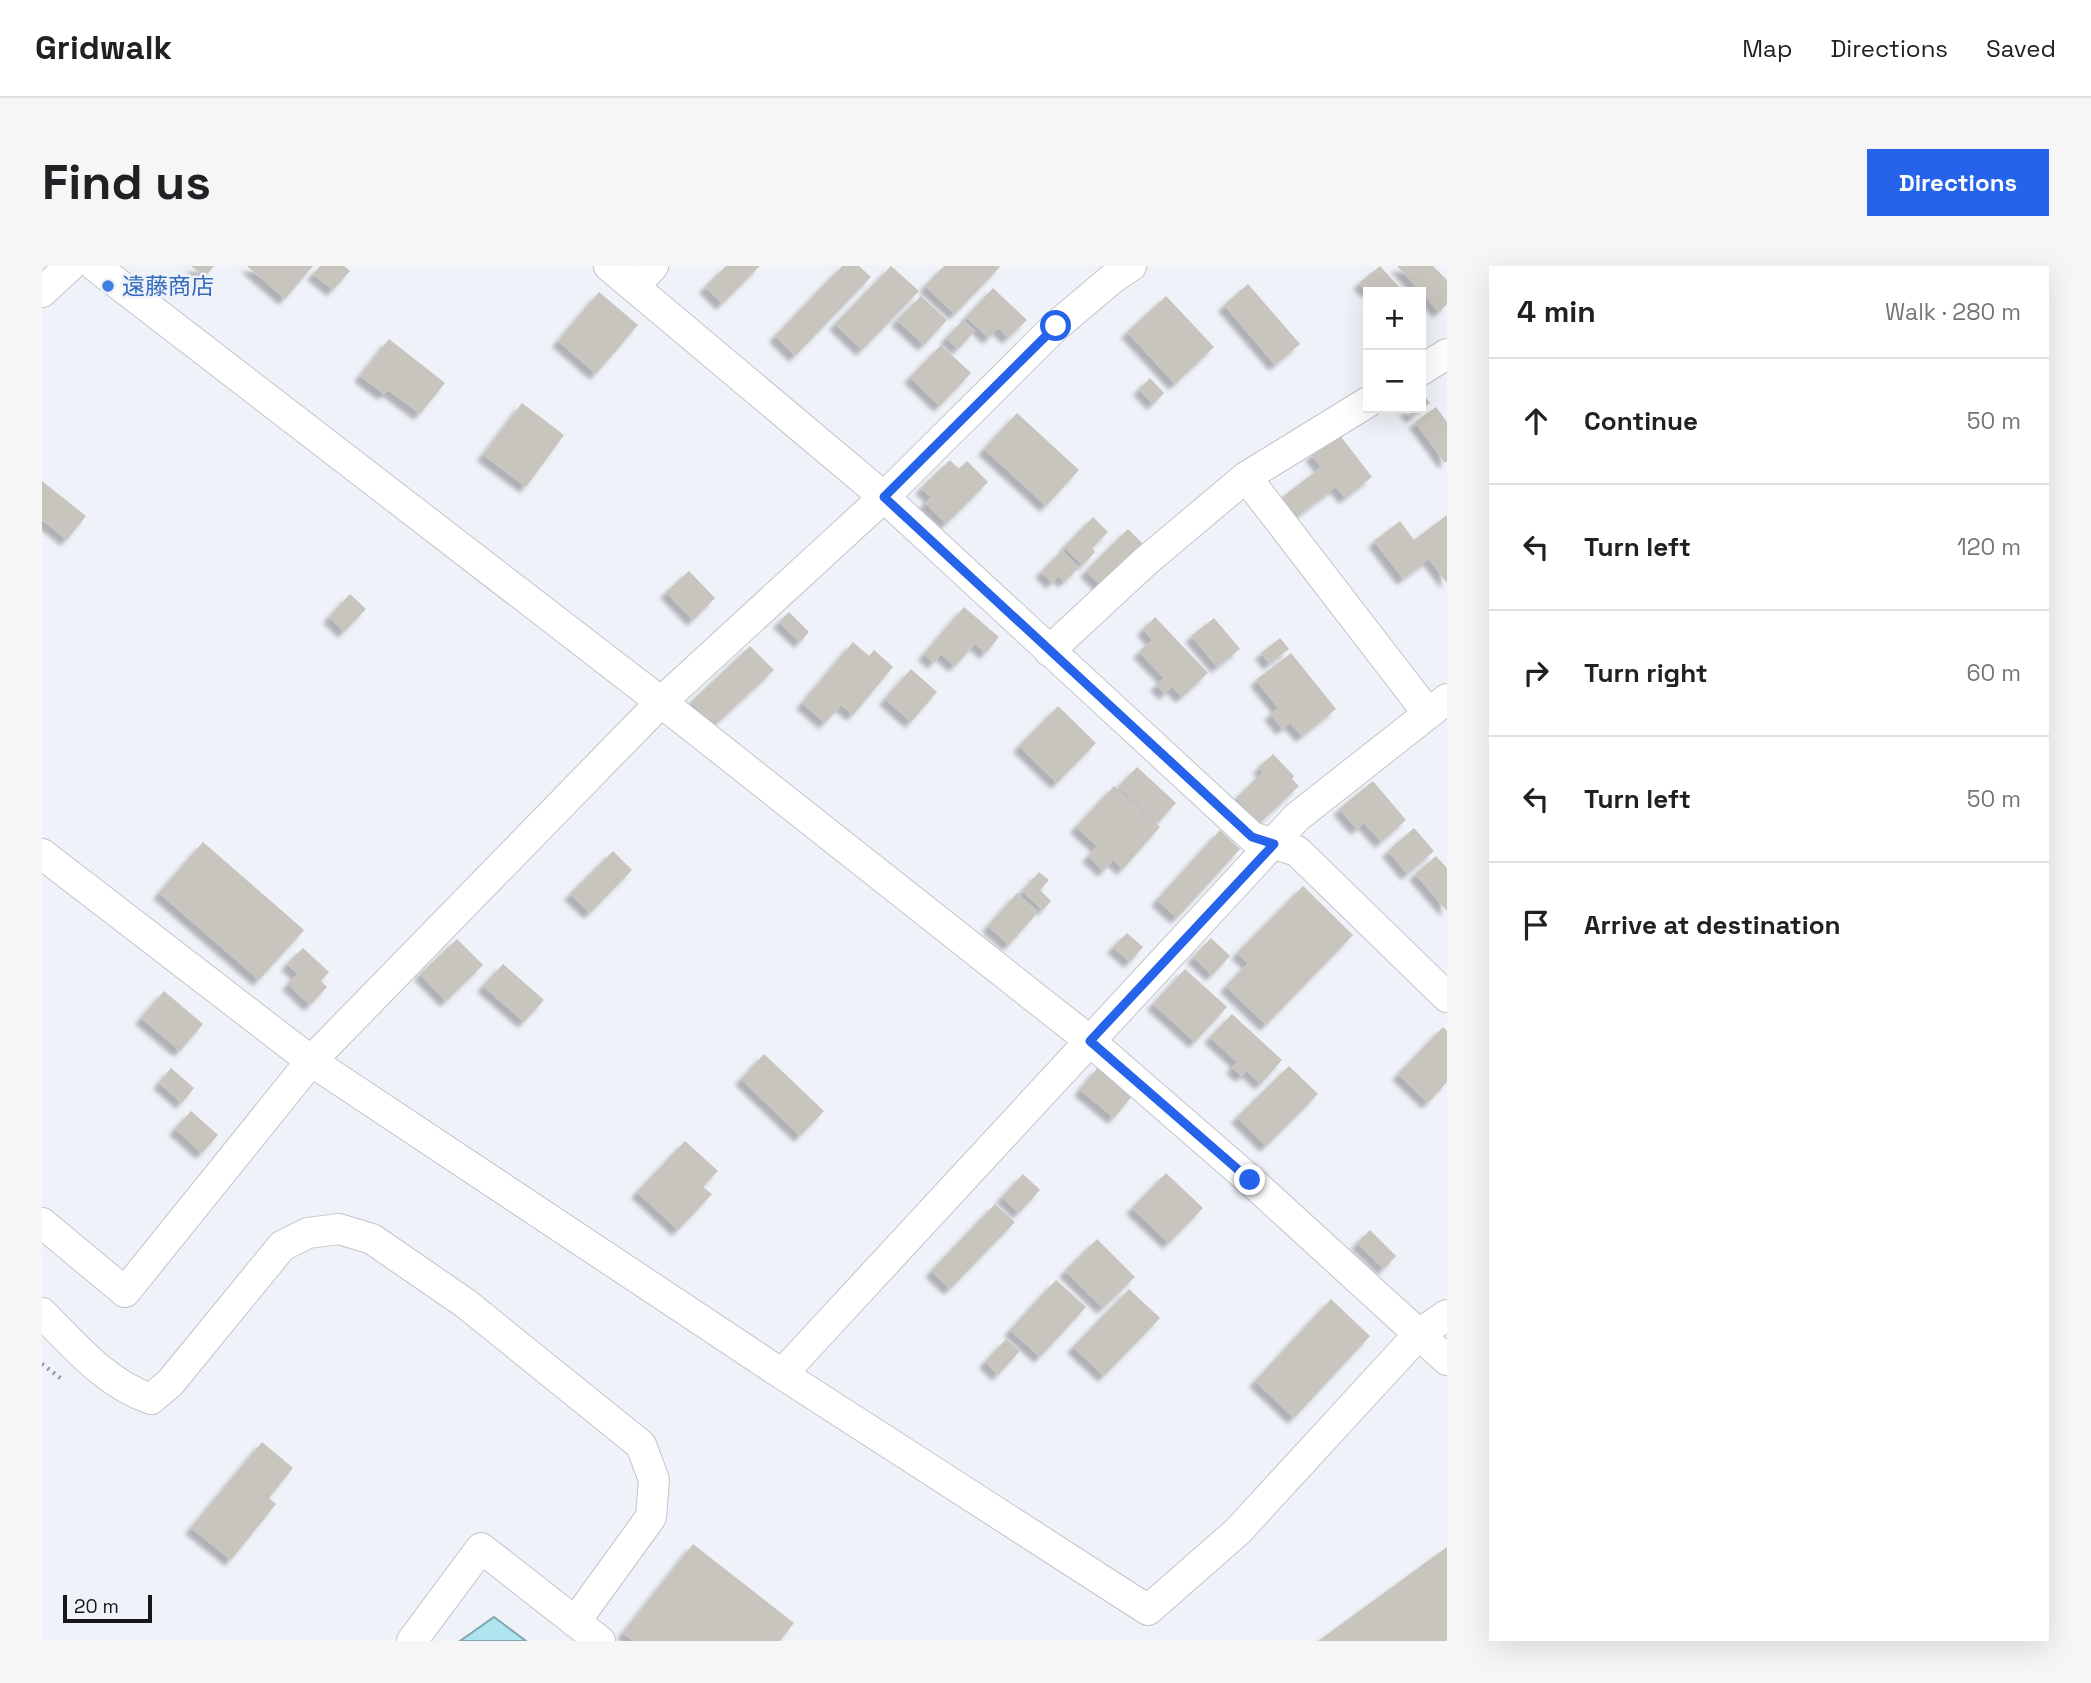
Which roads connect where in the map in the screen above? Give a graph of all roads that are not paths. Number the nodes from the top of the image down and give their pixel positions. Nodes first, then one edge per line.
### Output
1 (70, 266) edge
2 (95, 266) edge
3 (609, 266) edge
4 (1115, 270) edge
5 (644, 276) edge
6 (42, 292) edge
7 (1447, 354) edge
8 (1426, 367) edge
9 (1363, 405) edge
10 (1245, 477) junction
11 (884, 497) junction
12 (1049, 651) junction
13 (662, 702) junction
14 (1437, 706) edge
15 (1274, 844) junction
16 (42, 854) edge
17 (1447, 997) edge
18 (1090, 1041) junction
19 (311, 1061) junction
20 (42, 1223) edge
21 (42, 1313) edge
22 (1447, 1315) edge
23 (1419, 1334) junction
24 (1447, 1360) edge
25 (782, 1374) junction
26 (575, 1622) junction
27 (412, 1641) edge
28 (600, 1641) edge

1 - 6 street
2 - 13 street
3 - 5 street
4 - 11 street
5 - 11 street
7 - 8 street
9 - 10 street
10 - 12 street
10 - 14 street
11 - 12 street
11 - 13 street
12 - 15 street
13 - 18 street
13 - 19 street
14 - 15 street
15 - 17 street
15 - 18 street
16 - 19 street
18 - 23 street
18 - 25 street
19 - 20 street
19 - 25 street
21 - 26 street
22 - 23 street
23 - 24 street
23 - 25 street
26 - 27 street
26 - 28 street

